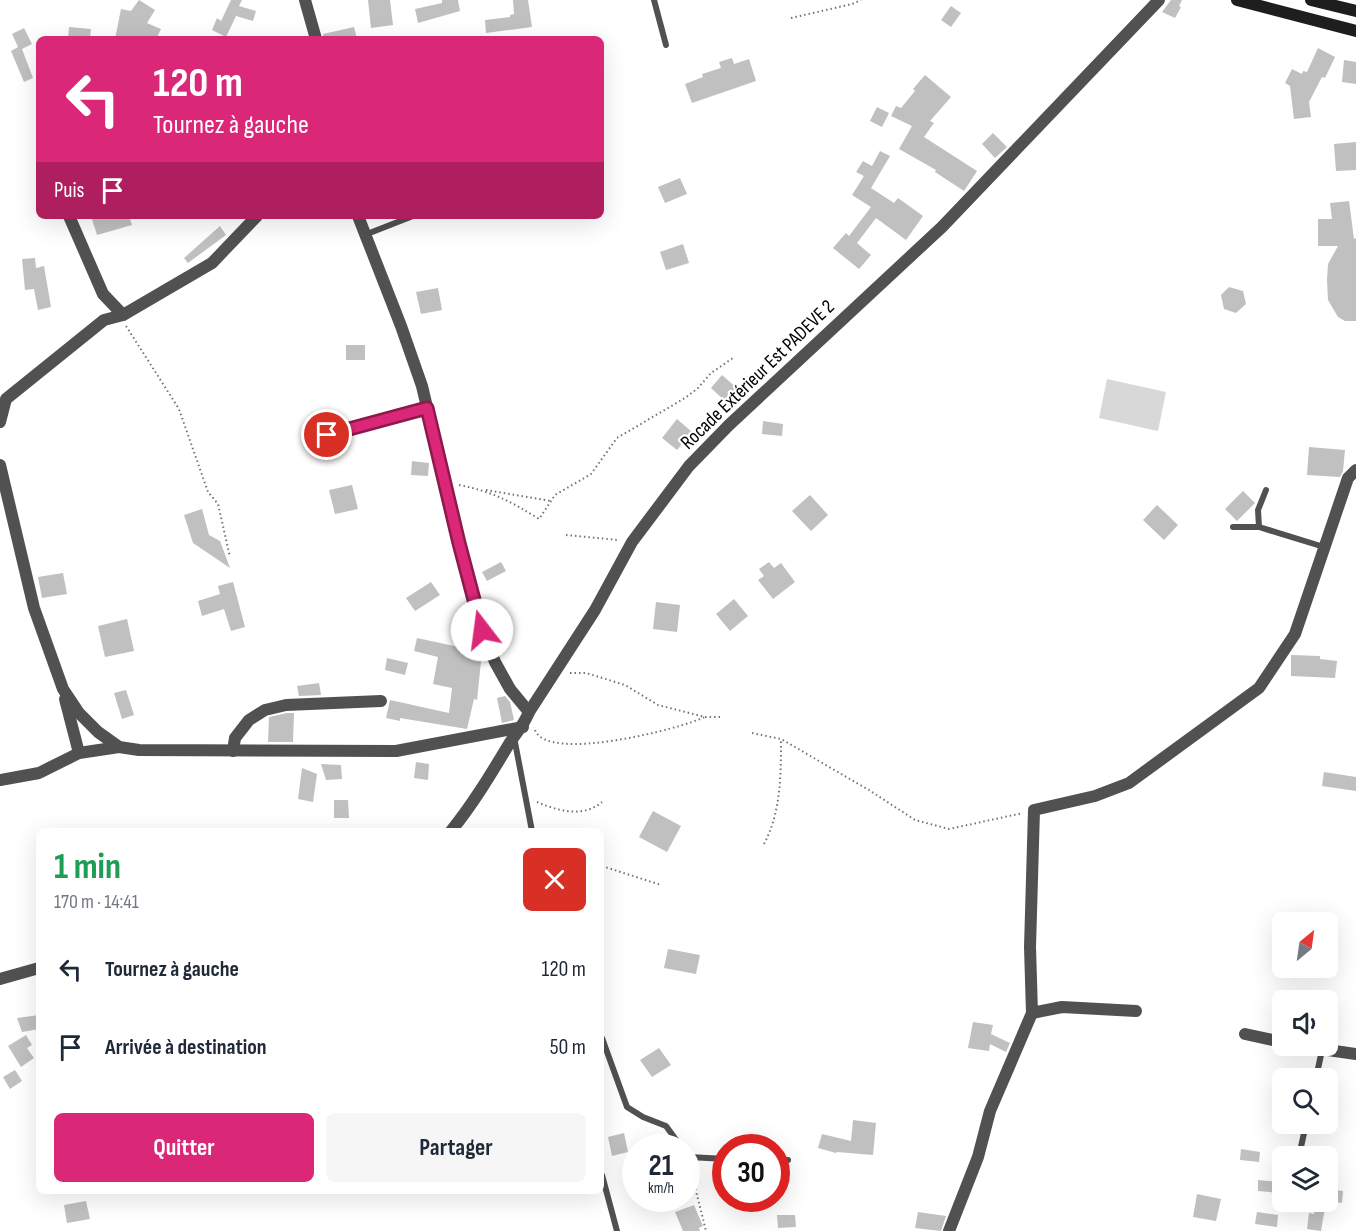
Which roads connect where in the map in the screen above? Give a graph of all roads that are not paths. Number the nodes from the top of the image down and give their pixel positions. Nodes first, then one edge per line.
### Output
1 (304, 0) edge
2 (654, 0) edge
3 (1159, 0) edge
4 (1237, 0) edge
5 (1311, 0) edge
6 (1334, 2) edge
7 (1356, 11) edge
8 (1356, 32) edge
9 (315, 36) edge
10 (666, 45) dead end
11 (70, 219) edge
12 (254, 219) edge
13 (360, 219) edge
14 (405, 219) edge
15 (367, 234) junction
16 (121, 315) junction
17 (427, 408) junction
18 (0, 422) edge
19 (308, 441) dead end
20 (0, 465) edge
21 (1356, 470) edge
22 (1266, 490) dead end
23 (1233, 527) dead end
24 (1259, 527) junction
25 (1324, 547) junction
26 (63, 689) junction
27 (381, 701) dead end
28 (529, 712) junction
29 (523, 727) junction
30 (514, 736) junction
31 (119, 747) junction
32 (233, 751) junction
33 (79, 753) junction
34 (0, 780) edge
35 (453, 828) edge
36 (531, 828) edge
37 (36, 969) edge
38 (0, 979) edge
39 (1136, 1011) dead end
40 (1032, 1013) junction
41 (1245, 1034) dead end
42 (1272, 1040) edge
43 (604, 1044) edge
44 (1338, 1052) edge
45 (1356, 1054) edge
46 (672, 1134) edge
47 (604, 1182) edge
48 (617, 1231) edge
49 (949, 1231) edge

1 - 9 street
2 - 10 lane
3 - 28 street, Rocade Extérieur Est PADEVE 2
4 - 8 main road
5 - 6 main road
6 - 7 main road
11 - 16 street
12 - 16 street
13 - 15 street
14 - 15 lane
15 - 17 street
16 - 18 street
17 - 19 lane
17 - 28 street
20 - 26 street
21 - 25 street
22 - 24 lane
23 - 24 lane
24 - 25 lane
25 - 40 street
26 - 31 street
26 - 33 street
27 - 32 street
28 - 29 street, Rocade Extérieur Est PADEVE 2
29 - 30 street, Rocade Extérieur Est PADEVE 2
29 - 32 street
30 - 35 street, Rocade Extérieur Est PADEVE 2
30 - 36 lane
31 - 32 street
31 - 33 street
33 - 34 street
37 - 38 street
39 - 40 street
40 - 49 street
41 - 42 street
43 - 46 lane
44 - 45 street
47 - 48 lane

